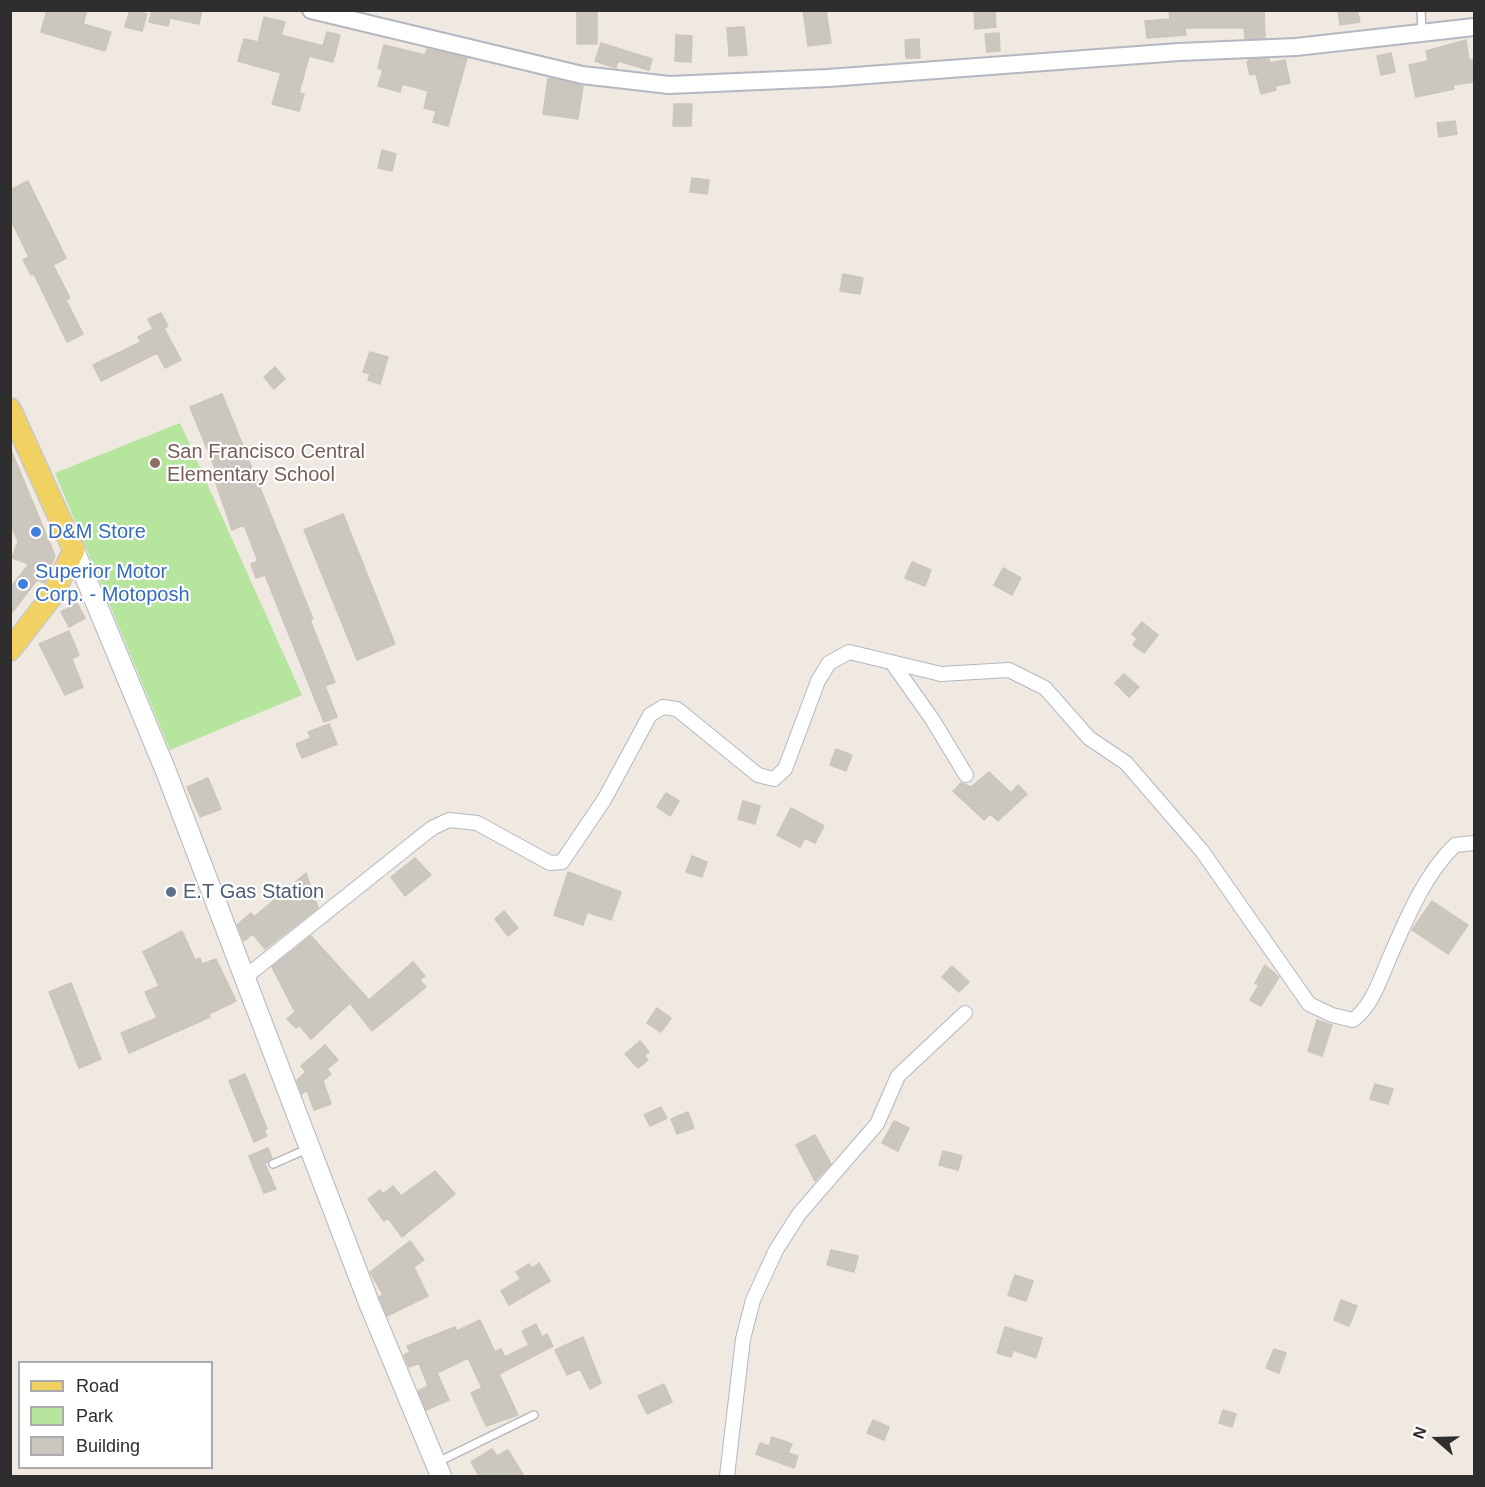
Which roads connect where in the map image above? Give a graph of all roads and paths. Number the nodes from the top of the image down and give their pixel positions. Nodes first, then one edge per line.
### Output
1 (310, 10) edge
2 (1421, 10) edge
3 (1474, 27) edge
4 (1422, 35) junction
5 (10, 408) edge
6 (74, 550) junction
7 (10, 651) edge
8 (894, 664) junction
9 (966, 775) dead end
10 (1474, 843) edge
11 (244, 978) junction
12 (965, 1013) dead end
13 (309, 1148) junction
14 (273, 1164) dead end
15 (534, 1415) dead end
16 (439, 1473) edge
17 (727, 1476) edge

1 - 4 street
2 - 4 lane
3 - 4 street
5 - 6 main road
6 - 7 main road
6 - 11 main road
8 - 9 street
8 - 10 street
8 - 11 street
11 - 13 main road
12 - 17 street
13 - 14 lane
13 - 16 main road
15 - 16 lane

